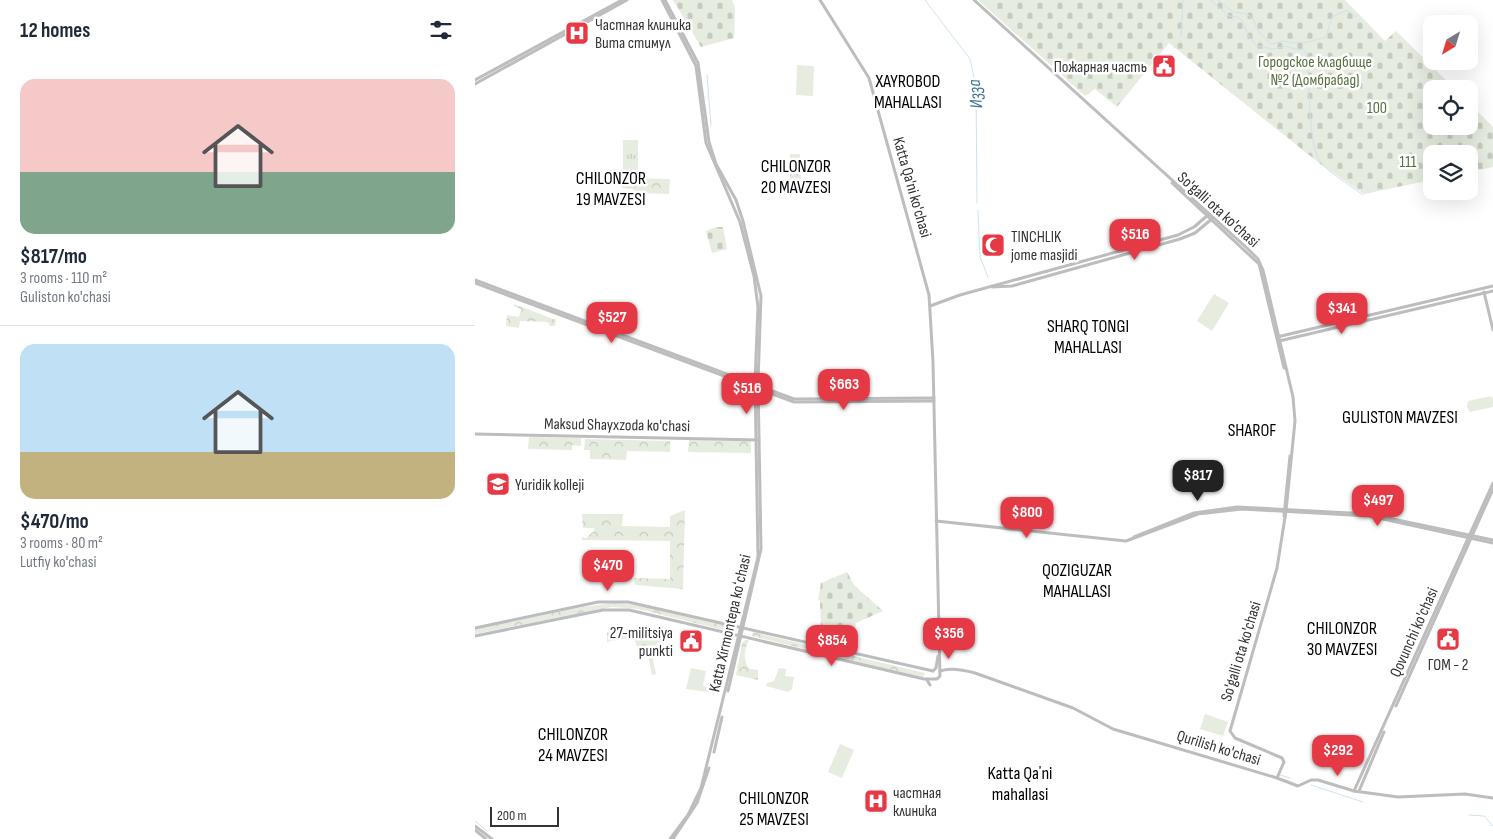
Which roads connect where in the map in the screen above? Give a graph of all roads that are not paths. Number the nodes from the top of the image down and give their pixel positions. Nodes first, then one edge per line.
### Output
1 (622, 0) edge
2 (627, 0) edge
3 (663, 0) edge
4 (820, 0) edge
5 (972, 0) edge
6 (475, 80) edge
7 (475, 84) edge
8 (1207, 216) junction
9 (1213, 219) junction
10 (1208, 223) junction
11 (1092, 258) junction
12 (1094, 263) junction
13 (1018, 278) junction
14 (475, 282) edge
15 (1019, 284) junction
16 (1493, 286) edge
17 (989, 287) junction
18 (1493, 290) edge
19 (1485, 291) junction
20 (1475, 295) junction
21 (1459, 296) junction
22 (1486, 300) junction
23 (930, 306) junction
24 (1493, 322) edge
25 (1493, 330) edge
26 (1278, 339) junction
27 (757, 388) junction
28 (934, 399) junction
29 (475, 434) edge
30 (758, 440) junction
31 (1493, 483) edge
32 (1493, 489) edge
33 (1285, 510) junction
34 (936, 521) junction
35 (1471, 536) junction
36 (1118, 540) junction
37 (1493, 541) edge
38 (475, 628) edge
39 (742, 628) junction
40 (475, 636) edge
41 (740, 636) junction
42 (939, 648) junction
43 (940, 666) junction
44 (945, 669) junction
45 (936, 671) junction
46 (936, 679) junction
47 (926, 680) junction
48 (930, 685) dead end
49 (1277, 778) junction
50 (1354, 791) junction
51 (1359, 792) junction
52 (1493, 798) edge
53 (475, 826) edge
54 (475, 830) edge
55 (486, 839) edge
56 (491, 839) edge
57 (671, 839) edge

1 - 6 main road
2 - 7 main road
3 - 27 main road, Katta Xirmontepa koʻchasi
3 - 27 main road, Katta Xirmontepa koʻchasi
4 - 23 main road, Katta Qa'ni ko'chasi
5 - 8 main road, So'galli ota ko'chasi
8 - 9 main road, So'galli ota ko'chasi
8 - 10 main road
8 - 11 main road
9 - 10 main road
9 - 26 main road, So'galli ota ko'chasi
10 - 12 main road
11 - 12 main road
11 - 13 main road
12 - 15 main road
13 - 15 main road
13 - 17 main road
14 - 27 main road
15 - 17 main road
16 - 19 main road
17 - 23 main road
18 - 19 main road
19 - 20 main road
19 - 21 main road
19 - 22 main road
19 - 24 main road
20 - 21 main road
20 - 22 main road
21 - 26 main road
22 - 25 main road
23 - 28 main road, Katta Qa'ni ko'chasi
26 - 33 main road, So'galli ota ko'chasi
27 - 28 main road
27 - 30 main road, Katta Xirmontepa koʻchasi
28 - 34 main road, Katta Qa'ni ko'chasi
29 - 30 main road, Maksud Shayxzoda ko'chasi
30 - 39 main road, Katta Xirmontepa koʻchasi
31 - 35 main road, Qovunchi ko'chasi
32 - 35 main road, Qovunchi ko'chasi
33 - 35 main road
33 - 36 main road
33 - 36 main road
33 - 49 main road, So'galli ota ko'chasi
34 - 36 main road
34 - 42 main road, Katta Qa'ni ko'chasi
35 - 37 main road
35 - 50 main road, Qovunchi ko'chasi
35 - 51 main road, Qovunchi ko'chasi
38 - 39 main road
39 - 41 main road, Katta Xirmontepa koʻchasi
39 - 45 main road
40 - 41 main road
41 - 47 main road
41 - 57 main road, Katta Xirmontepa koʻchasi
42 - 43 main road
42 - 45 main road
43 - 44 main road, Qurilish ko'chasi
43 - 45 main road
44 - 45 main road
44 - 49 main road, Qurilish ko'chasi
45 - 46 main road
45 - 46 main road
46 - 47 main road
47 - 48 main road
49 - 50 main road, Qurilish ko'chasi
50 - 51 main road, Qurilish ko'chasi
51 - 52 main road, Qurilish ko'chasi
53 - 56 main road
54 - 55 main road

